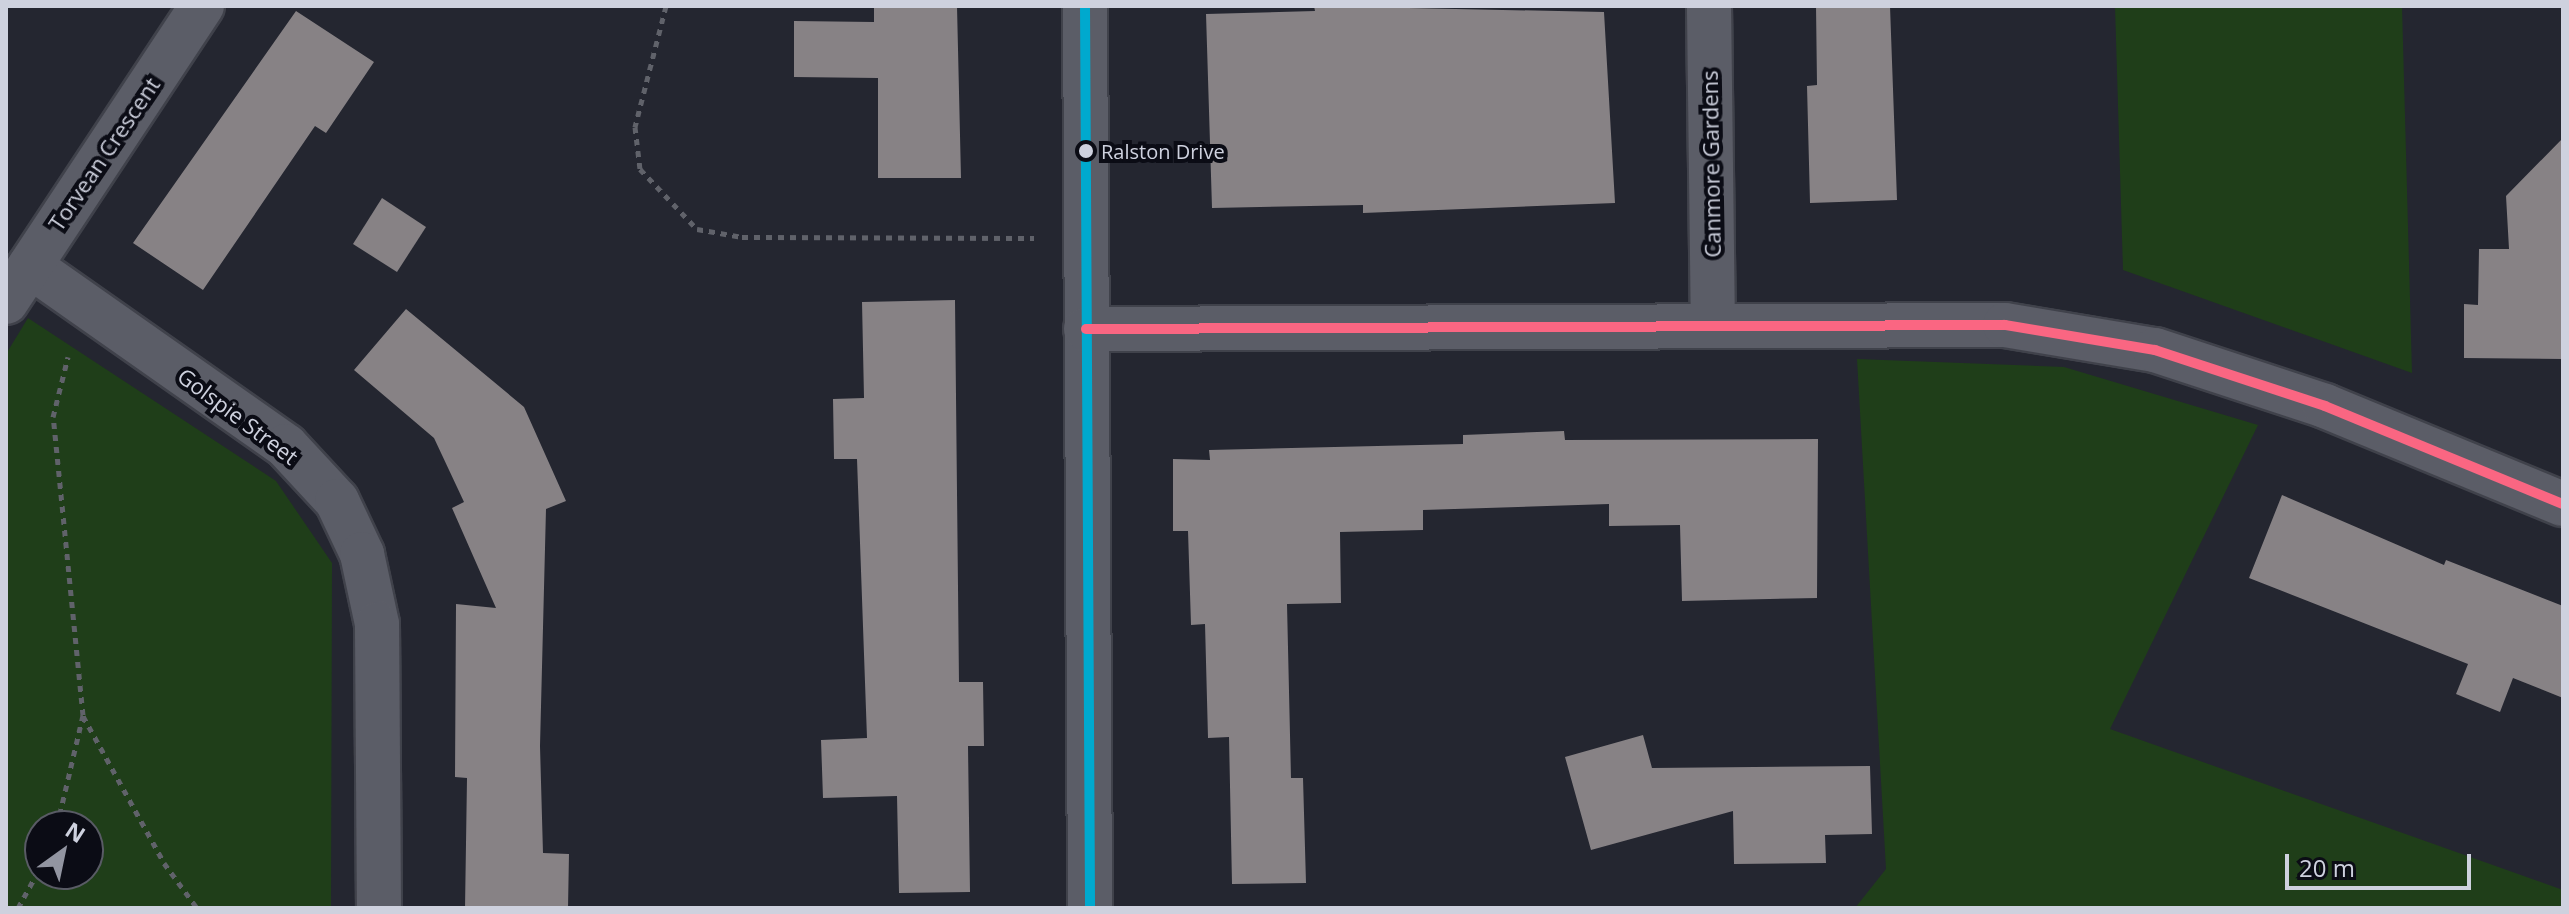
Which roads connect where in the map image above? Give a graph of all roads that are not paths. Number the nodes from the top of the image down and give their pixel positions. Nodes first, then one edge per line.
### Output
1 (202, 6) edge
2 (1085, 6) edge
3 (1709, 6) edge
4 (30, 266) junction
5 (6, 302) edge
6 (1713, 322) junction
7 (1086, 329) junction
8 (2563, 504) edge
9 (379, 908) edge
10 (1090, 908) edge

1 - 4 street, Torvean Crescent
2 - 7 street
3 - 6 street, Canmore Gardens
4 - 5 street, Torvean Crescent
4 - 9 street, Golspie Street
6 - 7 street
6 - 8 street
7 - 10 street

